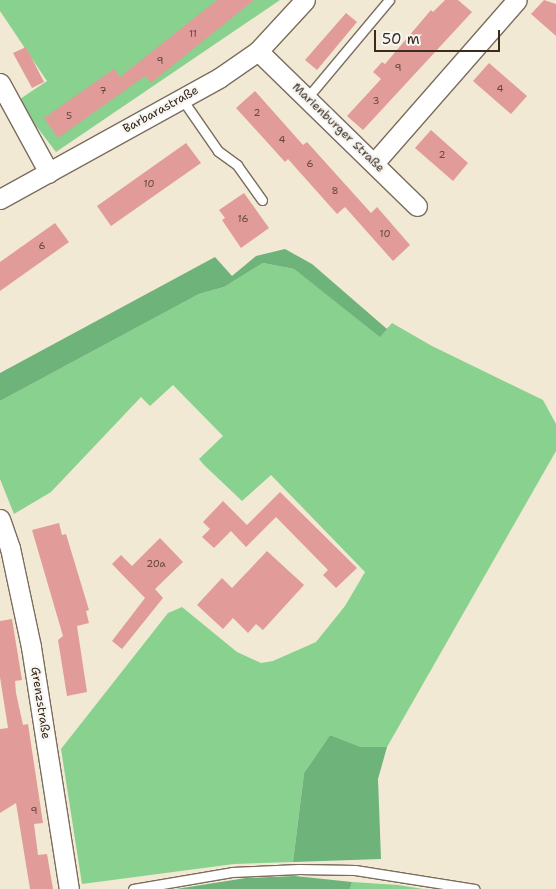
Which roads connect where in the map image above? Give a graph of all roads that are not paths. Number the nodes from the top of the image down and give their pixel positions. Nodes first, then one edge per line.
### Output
1 (305, 0) edge
2 (389, 0) edge
3 (517, 0) edge
4 (258, 51) junction
5 (0, 83) edge
6 (182, 98) junction
7 (307, 98) junction
8 (374, 162) junction
9 (49, 173) junction
10 (0, 199) edge
11 (262, 200) dead end
12 (417, 206) dead end
13 (0, 519) edge
14 (69, 889) edge
15 (133, 889) edge
16 (475, 889) edge

1 - 4 street, Barbarastraße
2 - 7 lane
3 - 8 street
4 - 6 street, Barbarastraße
4 - 7 street, Marienburger Straße
5 - 9 street
6 - 9 street, Barbarastraße
6 - 11 lane
7 - 8 street, Marienburger Straße
8 - 12 street, Marienburger Straße
9 - 10 street, Barbarastraße
13 - 14 street, Grenzstraße
15 - 16 lane

